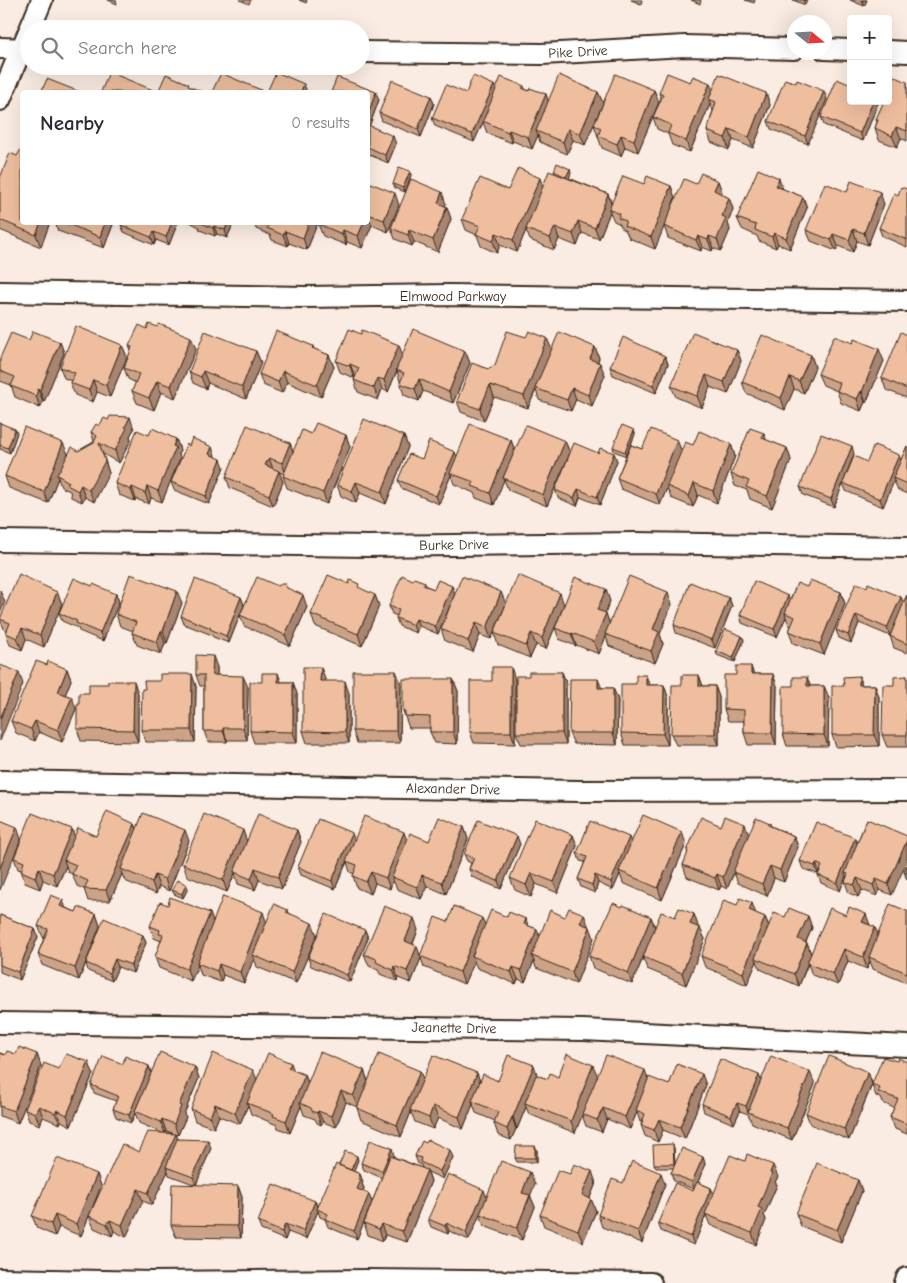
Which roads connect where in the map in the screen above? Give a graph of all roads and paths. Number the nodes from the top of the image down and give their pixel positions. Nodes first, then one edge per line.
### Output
1 (42, 0) edge
2 (34, 20) edge
3 (20, 41) edge
4 (0, 48) edge
5 (787, 49) edge
6 (832, 49) edge
7 (847, 50) edge
8 (892, 51) edge
9 (370, 52) edge
10 (907, 52) edge
11 (20, 55) edge
12 (0, 100) edge
13 (0, 292) edge
14 (907, 301) edge
15 (0, 541) edge
16 (907, 547) edge
17 (0, 781) edge
18 (907, 790) edge
19 (0, 1023) edge
20 (907, 1046) edge
21 (907, 1278) edge
22 (0, 1280) edge
23 (651, 1283) edge
24 (905, 1283) edge

1 - 2 street
3 - 4 street
5 - 9 street, Pike Drive
6 - 7 street
8 - 10 street
11 - 12 street
13 - 14 street, Elmwood Parkway
15 - 16 street, Burke Drive
17 - 18 street, Alexander Drive
19 - 20 street, Jeanette Drive
21 - 24 street
22 - 23 street

